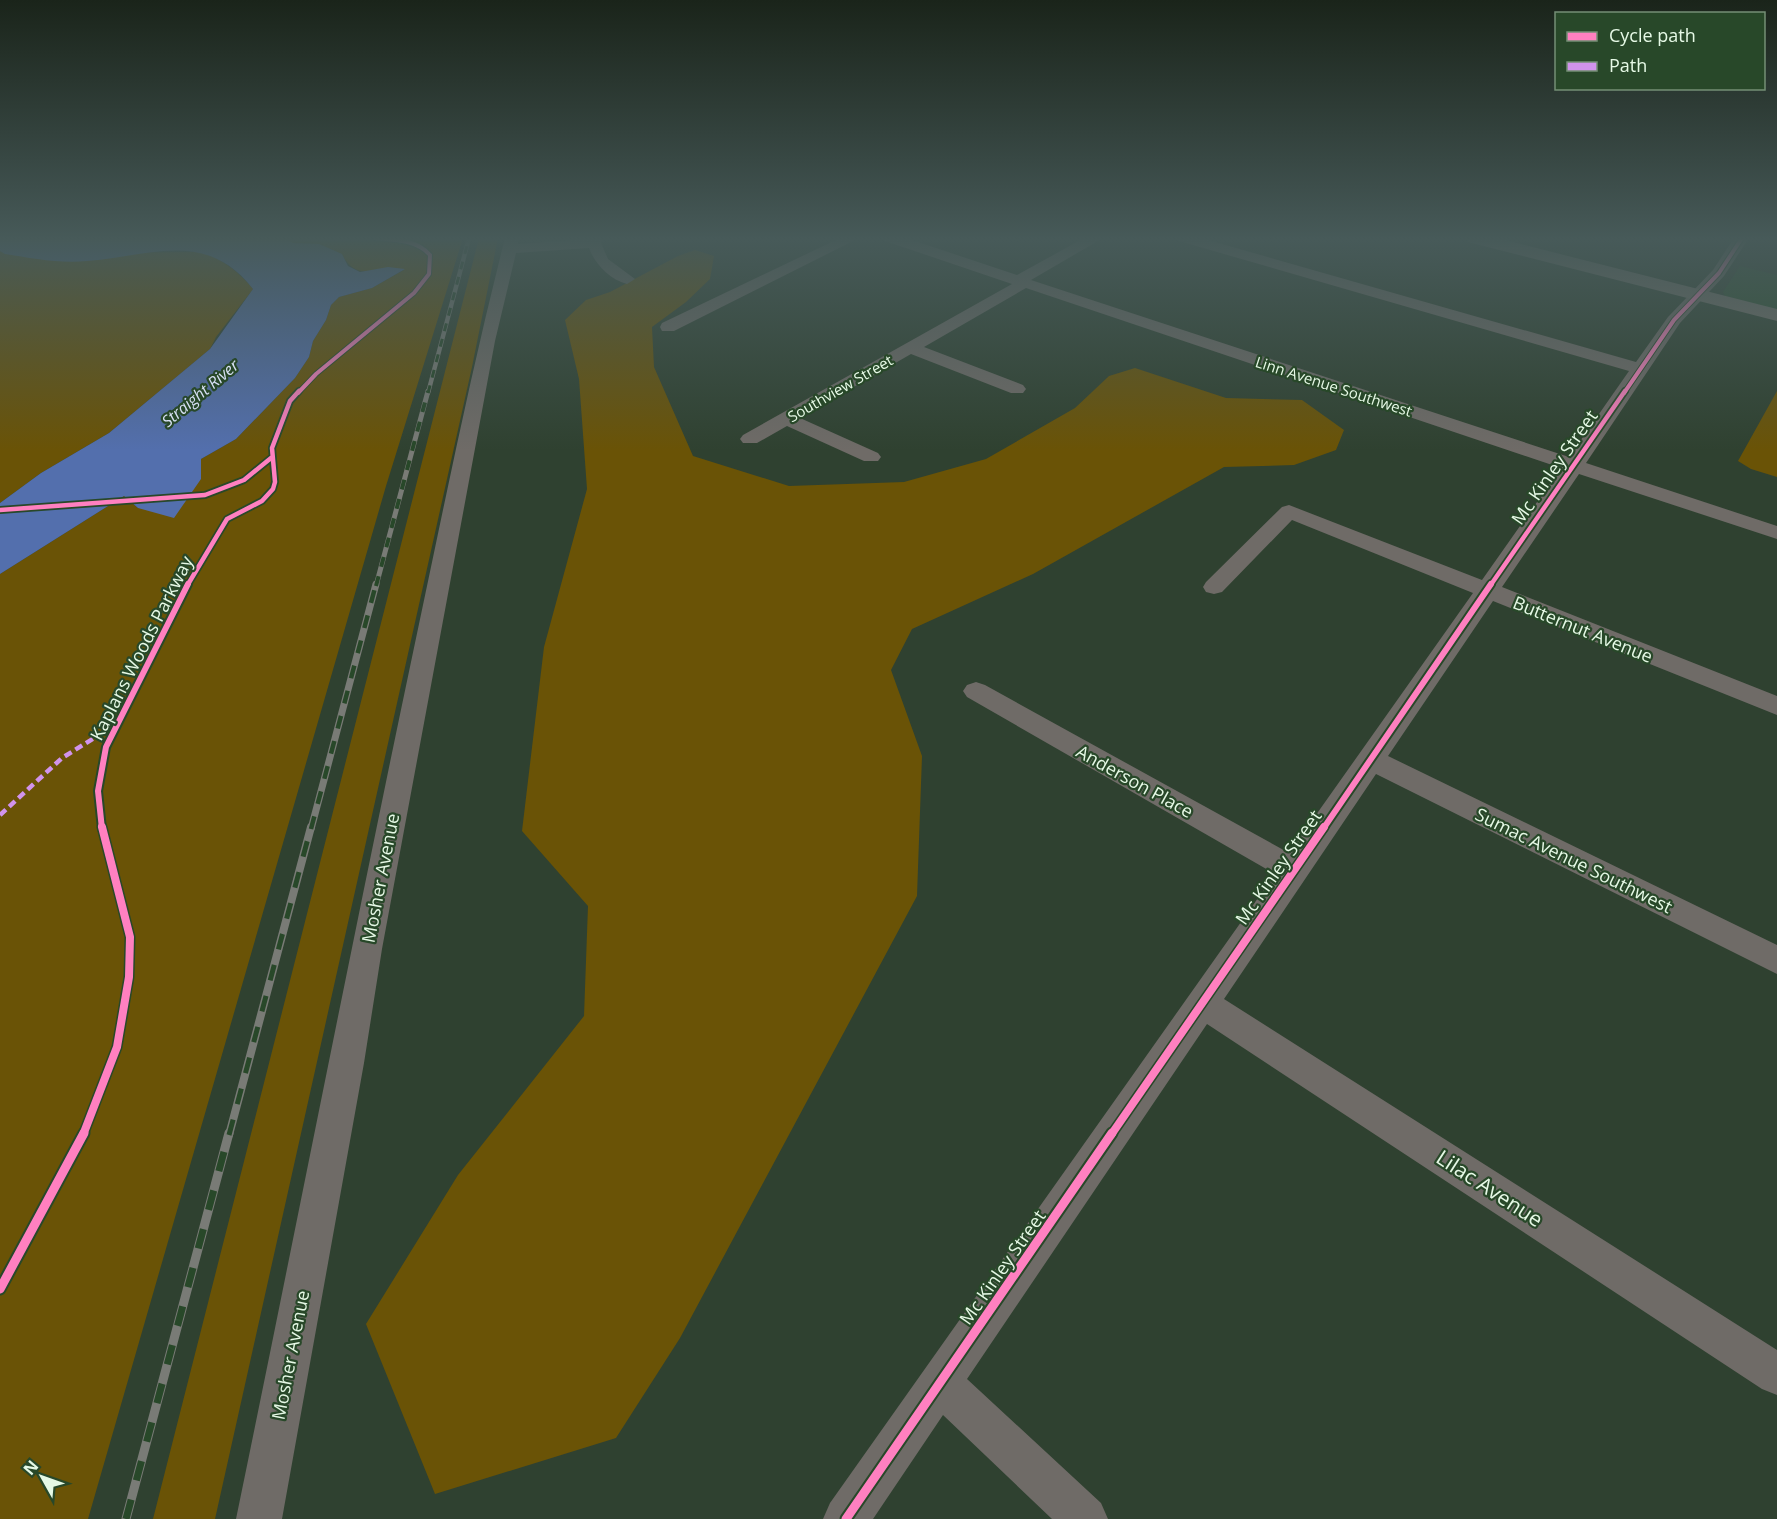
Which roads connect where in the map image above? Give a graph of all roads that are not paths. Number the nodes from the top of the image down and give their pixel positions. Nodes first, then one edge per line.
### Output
1 (496, 309) edge
2 (705, 309) edge
3 (976, 309) edge
4 (1102, 309) edge
5 (1431, 309) edge
6 (1684, 309) edge
7 (1753, 309) edge
8 (1777, 315) edge
9 (668, 327) dead end
10 (911, 348) junction
11 (1640, 369) junction
12 (1017, 389) dead end
13 (788, 419) junction
14 (750, 439) dead end
15 (871, 457) dead end
16 (1574, 466) junction
17 (1777, 533) edge
18 (1214, 587) dead end
19 (1487, 590) junction
20 (976, 692) dead end
21 (1777, 706) edge
22 (1371, 760) junction
23 (1294, 870) junction
24 (1777, 960) edge
25 (1202, 1003) junction
26 (1777, 1374) edge
27 (940, 1383) junction
28 (259, 1519) edge
29 (846, 1519) edge
30 (1086, 1519) edge

1 - 28 street, Mosher Avenue
2 - 9 street
3 - 10 street, Southview Street
4 - 16 street, Linn Avenue Southwest
5 - 11 street
6 - 11 street, Mc Kinley Street
7 - 8 main road
10 - 12 street
10 - 13 street, Southview Street
11 - 16 street, Mc Kinley Street
13 - 14 street, Southview Street
13 - 15 street
16 - 17 street, Linn Avenue Southwest
16 - 19 street, Mc Kinley Street
18 - 19 street, Butternut Avenue
19 - 21 street, Butternut Avenue
19 - 22 street, Mc Kinley Street
20 - 23 street, Anderson Place
22 - 23 street, Mc Kinley Street
22 - 24 street, Sumac Avenue Southwest
23 - 25 street, Mc Kinley Street
25 - 26 street, Lilac Avenue
25 - 27 street, Mc Kinley Street
27 - 29 street, Mc Kinley Street
27 - 30 street

